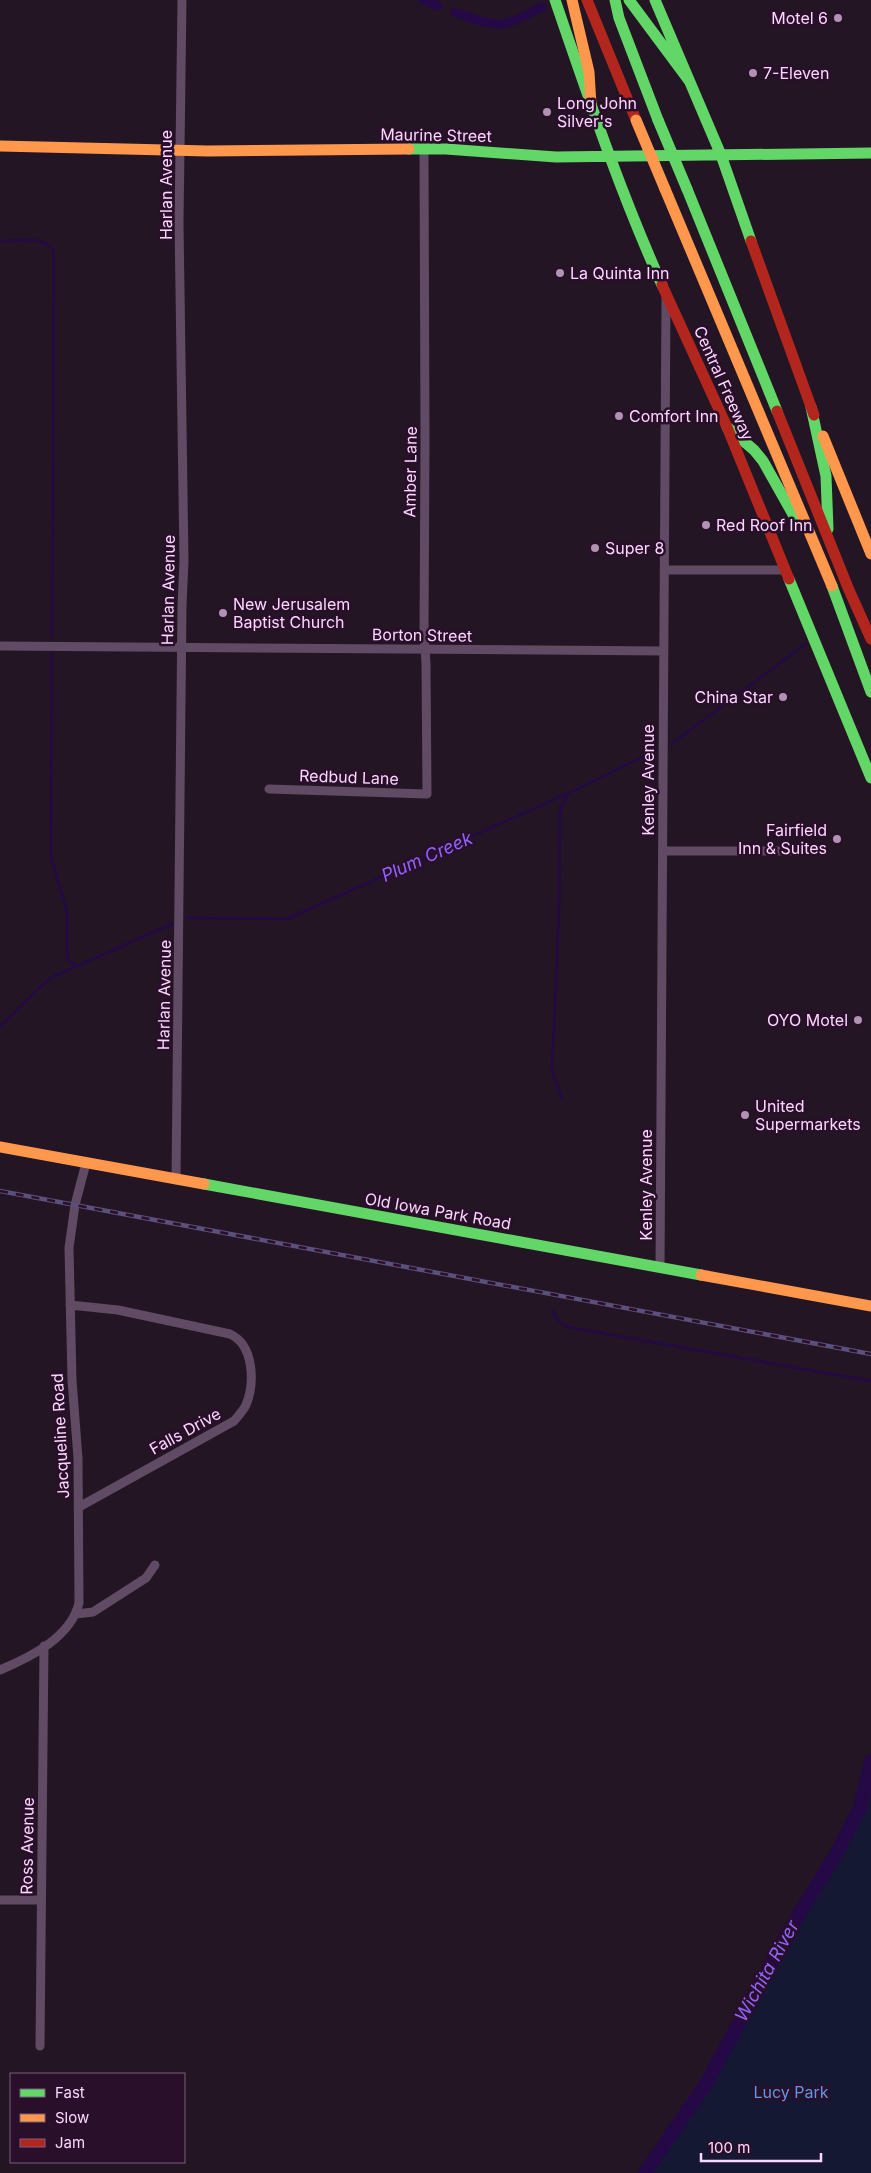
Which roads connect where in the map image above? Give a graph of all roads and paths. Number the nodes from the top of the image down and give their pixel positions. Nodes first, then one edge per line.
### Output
1 (182, 0) edge
2 (555, 0) edge
3 (572, 0) edge
4 (588, 0) edge
5 (615, 0) edge
6 (630, 0) edge
7 (655, 0) edge
8 (690, 82) junction
9 (591, 104) junction
10 (0, 146) edge
11 (424, 149) junction
12 (181, 150) junction
13 (871, 153) edge
14 (721, 155) junction
15 (609, 156) junction
16 (666, 294) junction
17 (811, 407) junction
18 (727, 427) junction
19 (829, 542) junction
20 (819, 552) junction
21 (871, 554) edge
22 (664, 570) junction
23 (785, 570) junction
24 (871, 639) edge
25 (0, 646) edge
26 (182, 648) junction
27 (425, 651) junction
28 (664, 651) junction
29 (871, 692) edge
30 (871, 778) edge
31 (269, 790) dead end
32 (427, 794) joint
33 (663, 851) junction
34 (798, 851) dead end
35 (0, 1147) edge
36 (86, 1162) junction
37 (176, 1180) junction
38 (660, 1268) junction
39 (70, 1305) junction
40 (871, 1306) edge
41 (79, 1507) junction
42 (155, 1565) dead end
43 (76, 1614) junction
44 (44, 1646) junction
45 (0, 1670) edge
46 (0, 1900) edge
47 (41, 1900) junction
48 (40, 2046) dead end

1 - 12 street, Harlan Avenue
2 - 9 main road, Central Freeway
3 - 9 main road
4 - 20 main road, Central Freeway, bridge
5 - 19 main road, bridge
6 - 8 main road
7 - 8 main road
8 - 14 main road
9 - 15 main road, Central Freeway
10 - 12 main road, Maurine Street
11 - 12 main road, Maurine Street
11 - 15 main road, Maurine Street
11 - 27 street, Amber Lane
12 - 26 street, Harlan Avenue
13 - 14 main road, Maurine Street
14 - 15 main road, Maurine Street
14 - 17 main road
15 - 16 main road, Central Freeway
16 - 18 main road, Central Freeway
16 - 22 street, Kenley Avenue
17 - 19 main road
17 - 21 main road
18 - 20 main road
18 - 23 main road, Central Freeway
19 - 24 main road
20 - 29 main road, Central Freeway
22 - 23 street
22 - 28 street, Kenley Avenue
23 - 30 main road, Central Freeway
25 - 26 street, Borton Street
26 - 27 street, Borton Street
26 - 37 street, Harlan Avenue
27 - 28 street, Borton Street
27 - 32 street, Amber Lane
28 - 33 street, Kenley Avenue
31 - 32 street, Redbud Lane
33 - 34 street
33 - 38 street, Kenley Avenue
35 - 36 main road, Old Iowa Park Road
36 - 37 main road, Old Iowa Park Road
36 - 39 street, Jacqueline Road
37 - 38 main road, Old Iowa Park Road
38 - 40 main road, Old Iowa Park Road
39 - 41 street, Jacqueline Road
39 - 41 street, Falls Drive
41 - 43 street, Jacqueline Road
42 - 43 street
43 - 44 street, Jacqueline Road
44 - 45 street, Jacqueline Road
44 - 47 street, Ross Avenue
46 - 47 street
47 - 48 street, Ross Avenue

